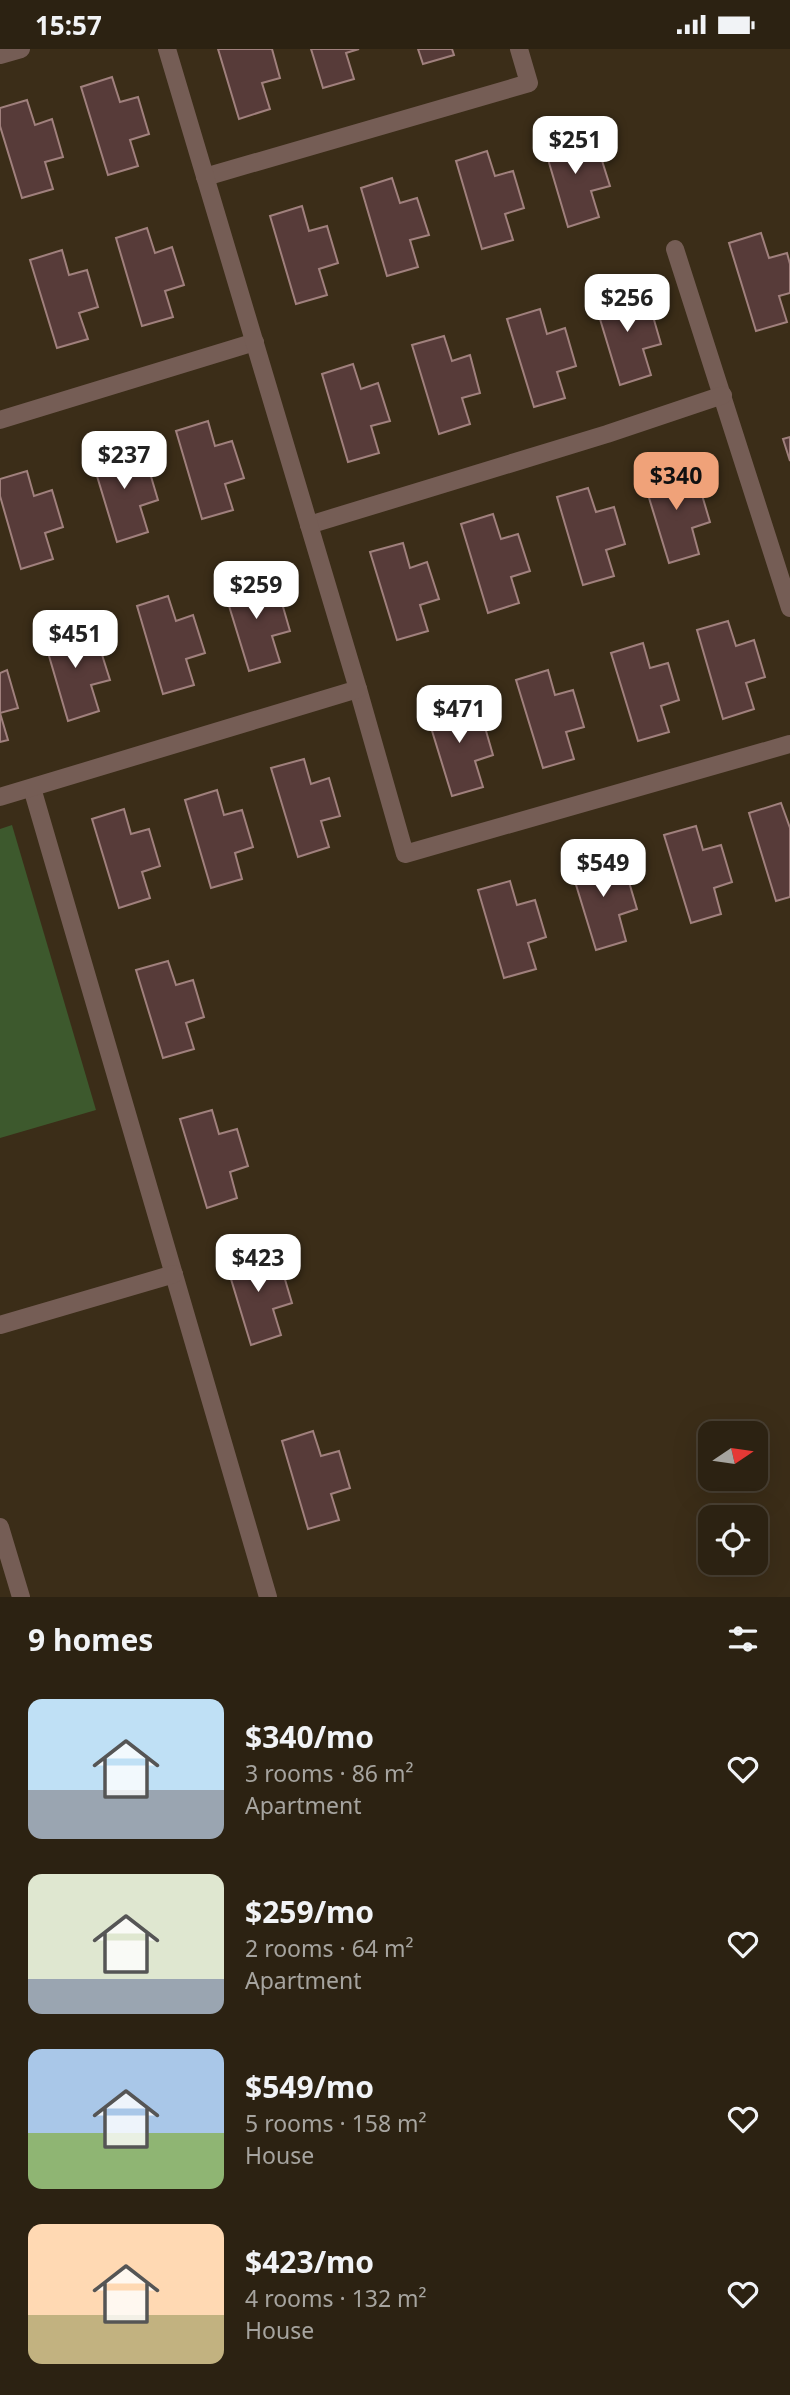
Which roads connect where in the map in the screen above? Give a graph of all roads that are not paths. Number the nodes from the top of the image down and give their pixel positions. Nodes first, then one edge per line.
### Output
1 (21, 49) edge
2 (167, 49) edge
3 (519, 49) edge
4 (0, 55) edge
5 (205, 177) junction
6 (675, 249) dead end
7 (254, 342) junction
8 (723, 395) junction
9 (0, 420) edge
10 (309, 525) junction
11 (790, 608) edge
12 (358, 689) junction
13 (790, 744) edge
14 (32, 788) junction
15 (0, 797) edge
16 (174, 1275) junction
17 (0, 1325) edge
18 (0, 1527) edge
19 (21, 1597) edge
20 (268, 1597) edge

1 - 4 street
2 - 5 street
3 - 5 street
5 - 7 street
6 - 8 street
7 - 9 street
7 - 10 street
8 - 10 street
8 - 11 street
10 - 12 street
12 - 13 street
12 - 14 street
14 - 15 street
14 - 16 street
16 - 17 street
16 - 20 street
18 - 19 street

